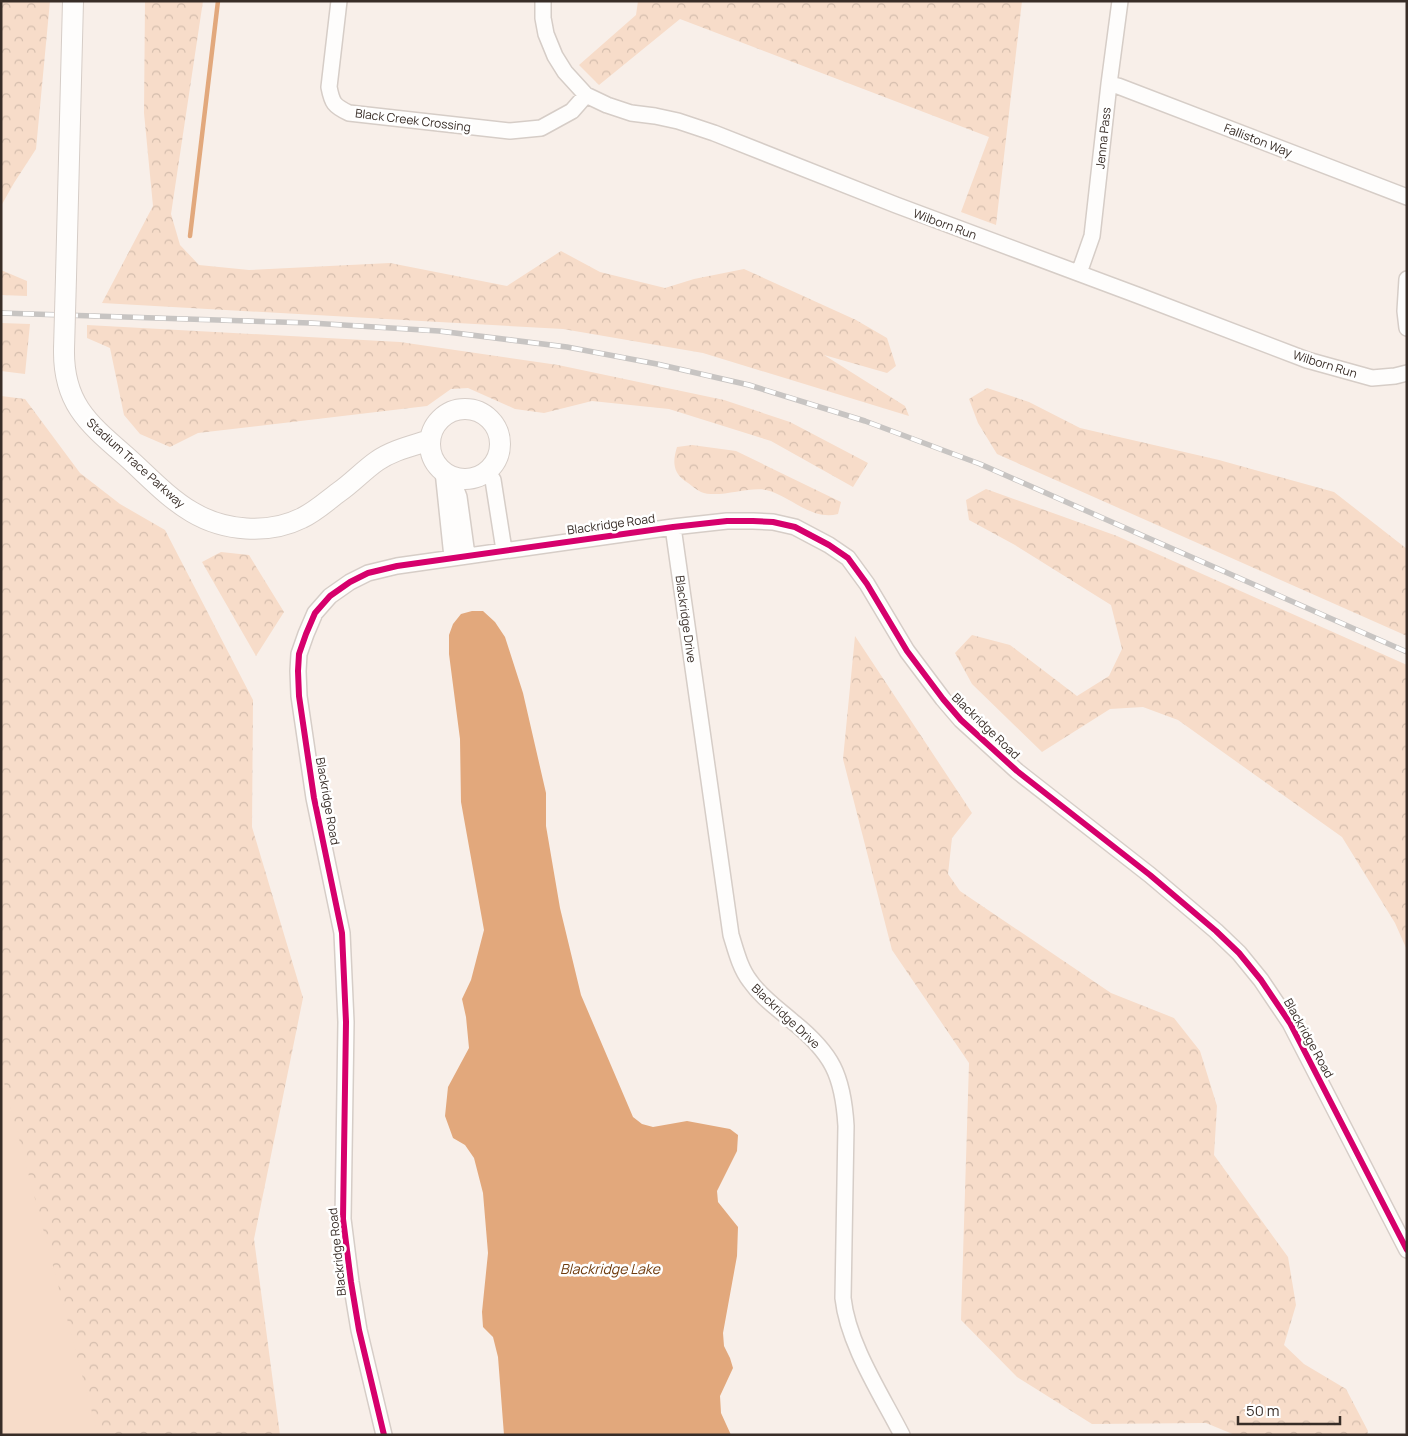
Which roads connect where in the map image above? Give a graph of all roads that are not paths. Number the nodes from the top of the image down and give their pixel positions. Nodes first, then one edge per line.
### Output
1 (73, 1) edge
2 (339, 1) edge
3 (544, 1) edge
4 (1120, 1) edge
5 (1109, 84) junction
6 (586, 95) junction
7 (1407, 197) edge
8 (1079, 273) junction
9 (1407, 279) edge
10 (1407, 328) edge
11 (1407, 373) edge
12 (430, 440) junction
13 (487, 471) junction
14 (447, 473) junction
15 (673, 527) junction
16 (504, 550) junction
17 (467, 555) junction
18 (452, 557) junction
19 (1407, 1250) edge
20 (384, 1435) edge
21 (902, 1435) edge

1 - 12 street, Stadium Trace Parkway, bridge
2 - 6 street, Black Creek Crossing
3 - 6 street, Wilborn Run
4 - 5 street, Jenna Pass
5 - 7 street, Falliston Way
5 - 8 street, Jenna Pass
6 - 8 street, Wilborn Run
8 - 11 street, Wilborn Run
9 - 10 street
12 - 13 street
12 - 14 street
13 - 14 street
13 - 16 street
14 - 17 street
14 - 18 street
15 - 16 street, Blackridge Road
15 - 19 street, Blackridge Road
15 - 21 street, Blackridge Drive
16 - 17 street, Blackridge Road
17 - 18 street, Blackridge Road
18 - 20 street, Blackridge Road

